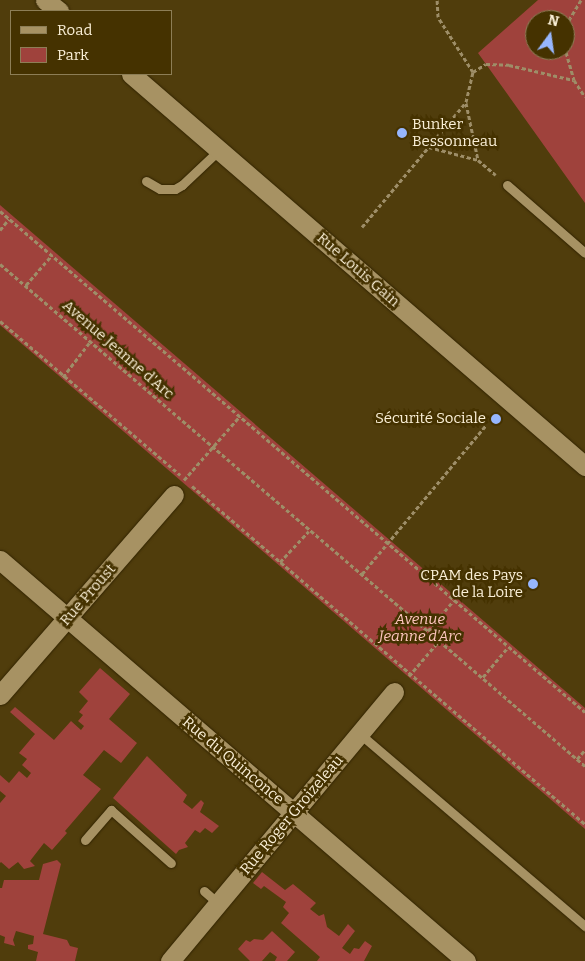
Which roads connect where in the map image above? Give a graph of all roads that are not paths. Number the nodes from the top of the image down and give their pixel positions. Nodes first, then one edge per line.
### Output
1 (45, 0) edge
2 (57, 10) edge
3 (132, 75) edge
4 (219, 150) junction
5 (146, 181) dead end
6 (507, 185) road end
7 (585, 253) edge
8 (585, 466) edge
9 (179, 487) road end
10 (0, 560) edge
11 (68, 618) junction
12 (394, 692) dead end
13 (0, 695) edge
14 (360, 734) junction
15 (294, 813) junction
16 (85, 840) dead end
17 (171, 863) dead end
18 (204, 891) dead end
19 (218, 903) junction
20 (585, 926) edge
21 (170, 961) edge
22 (466, 961) edge

1 - 2 street
3 - 4 street, Rue Louis Gain
4 - 5 lane
4 - 8 street, Rue Louis Gain
6 - 7 lane
9 - 11 street, Rue Proust
10 - 11 street, Rue du Quinconce
11 - 13 street, Rue Proust
11 - 15 street, Rue du Quinconce
12 - 14 street, Rue Roger Groizeleau
14 - 15 street, Rue Roger Groizeleau
14 - 20 lane
15 - 19 street, Rue Roger Groizeleau
15 - 22 street, Rue du Quinconce
16 - 17 lane
18 - 19 lane
19 - 21 street, Rue Roger Groizeleau

